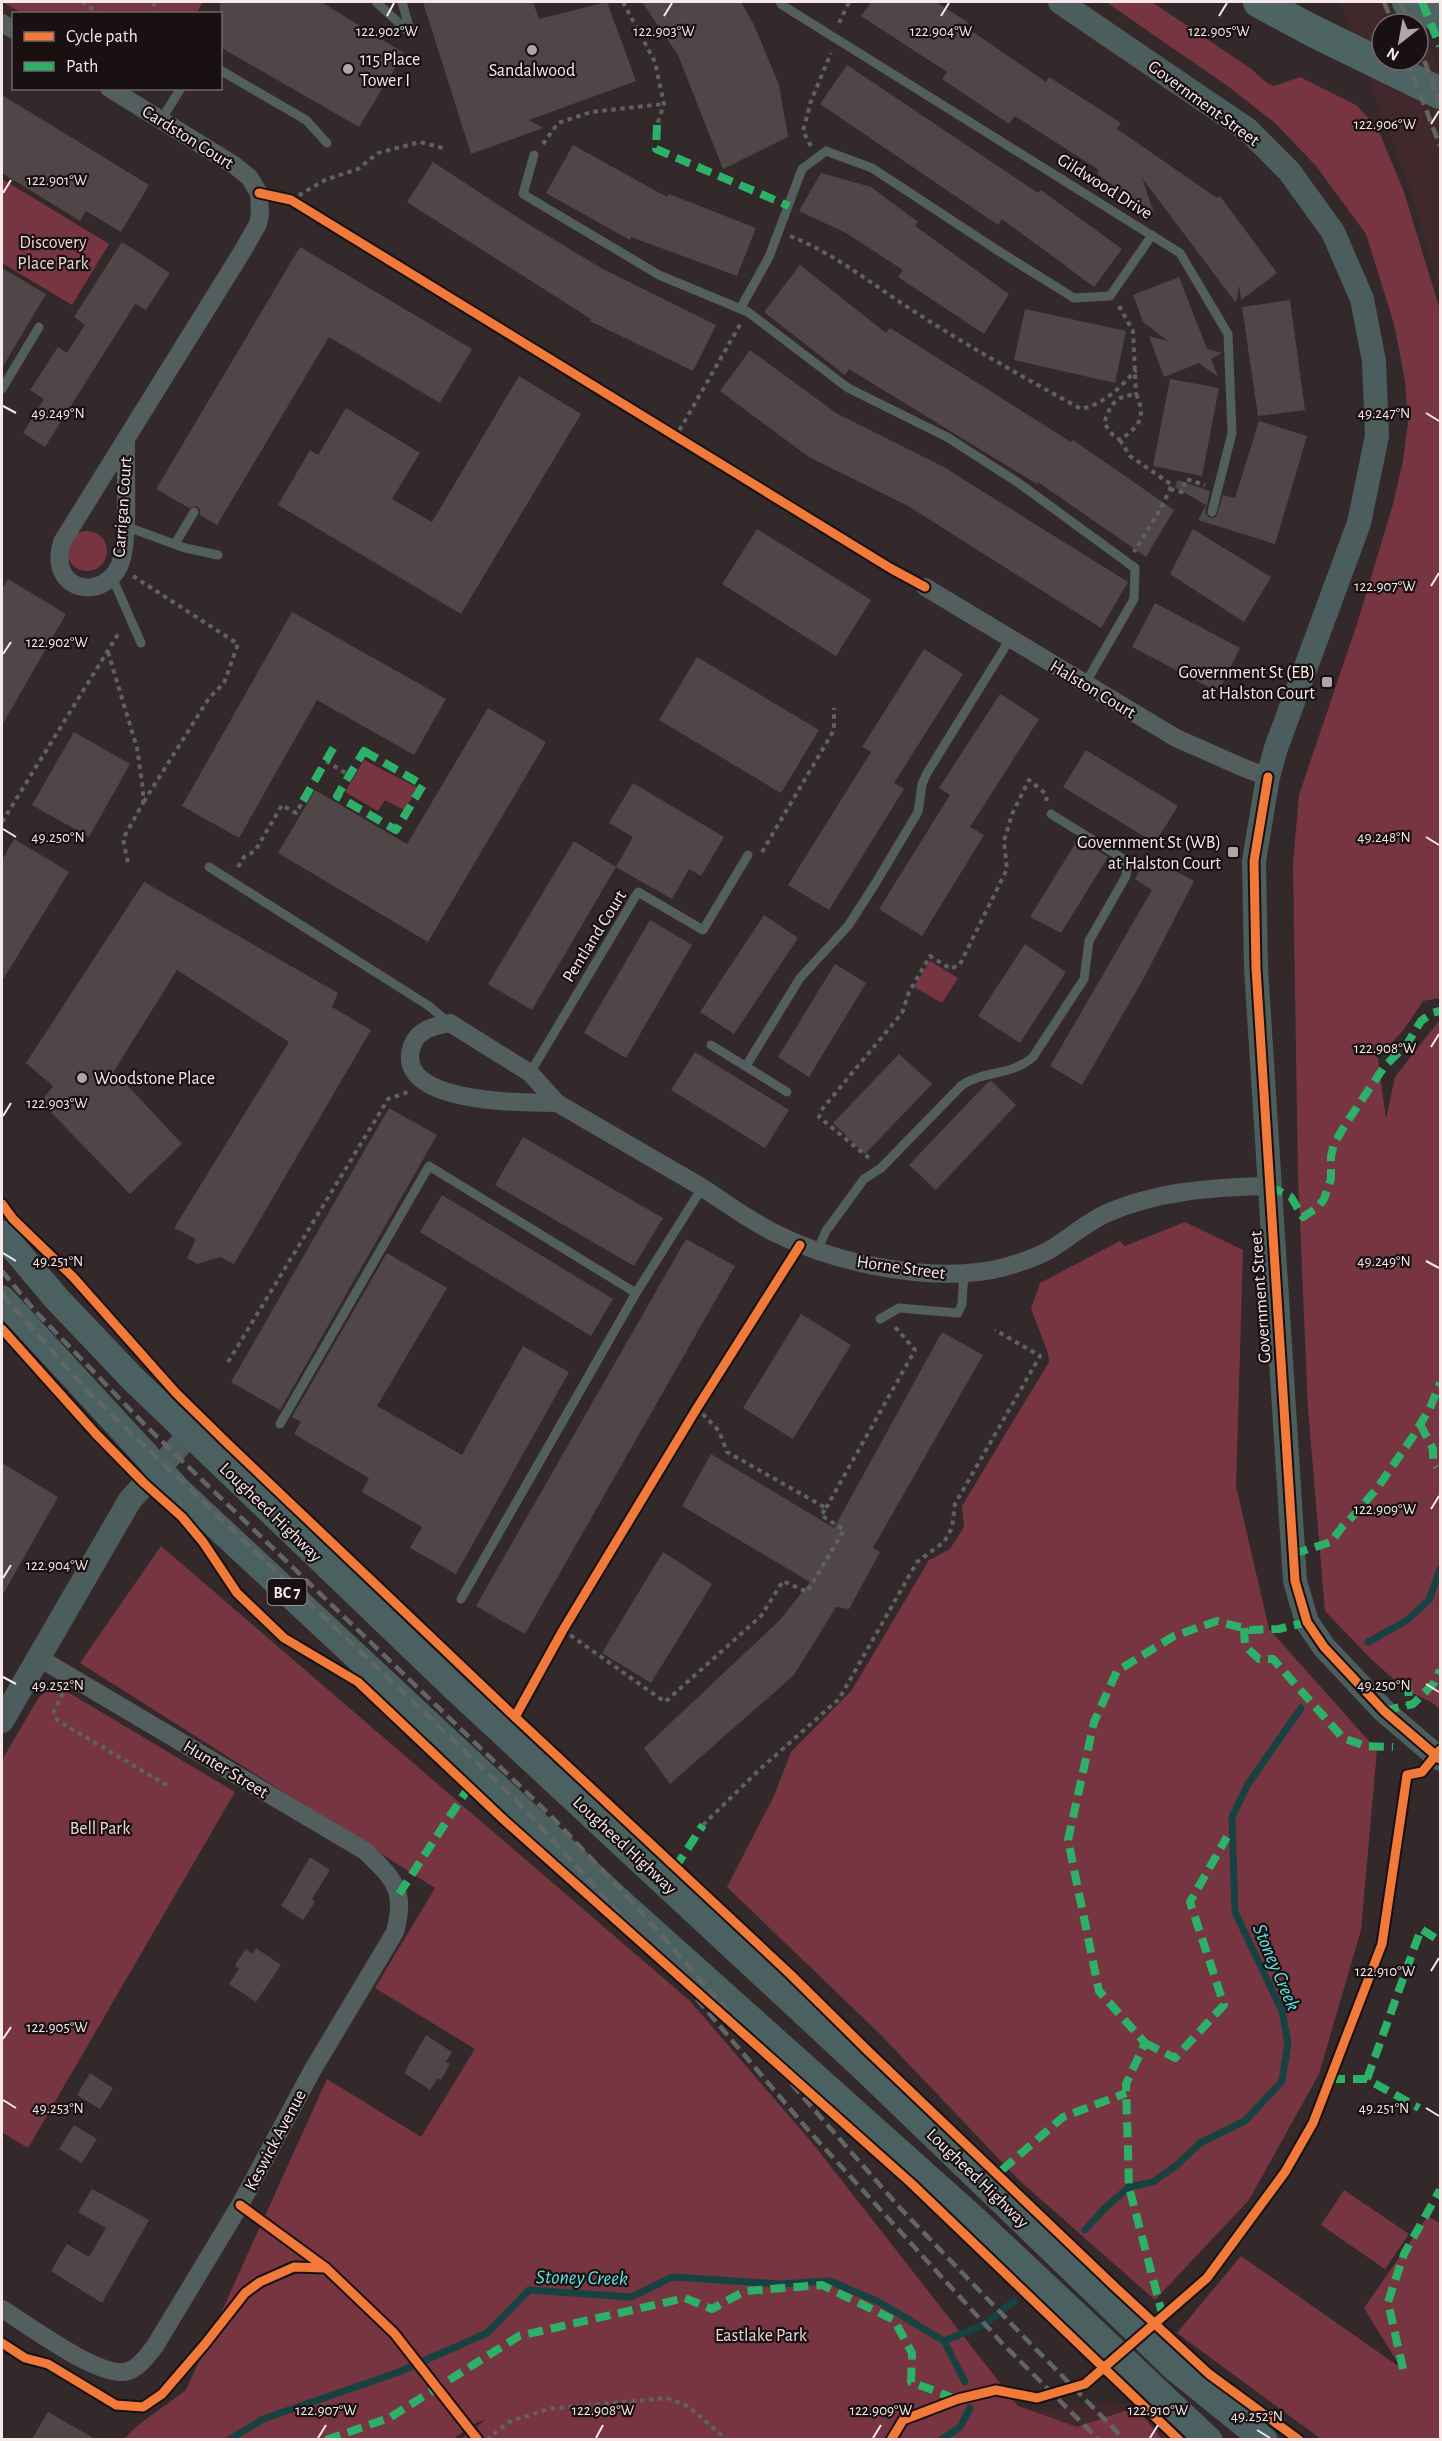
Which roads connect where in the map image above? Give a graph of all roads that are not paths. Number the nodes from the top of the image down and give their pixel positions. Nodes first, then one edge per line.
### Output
1 (376, 2) edge
2 (402, 2) edge
3 (780, 2) edge
4 (1060, 2) edge
5 (1259, 2) edge
6 (1408, 2) edge
7 (1440, 17) edge
8 (222, 71) edge
9 (112, 90) edge
10 (179, 90) edge
11 (1440, 93) edge
12 (161, 120) junction
13 (327, 143) dead end
14 (534, 155) dead end
15 (259, 193) joint
16 (1152, 235) junction
17 (740, 309) junction
18 (39, 327) dead end
19 (2, 389) edge
20 (126, 442) junction
21 (194, 512) dead end
22 (1212, 512) dead end
23 (124, 526) junction
24 (175, 544) junction
25 (218, 555) dead end
26 (120, 575) junction
27 (925, 587) dead end
28 (1010, 639) junction
29 (141, 643) dead end
30 (1085, 684) junction
31 (1268, 777) junction
32 (1052, 814) road end
33 (748, 855) road end
34 (209, 867) dead end
35 (450, 1023) junction
36 (711, 1045) dead end
37 (746, 1066) junction
38 (530, 1073) junction
39 (787, 1092) dead end
40 (556, 1103) junction
41 (1269, 1186) junction
42 (702, 1188) junction
43 (2, 1234) edge
44 (817, 1251) junction
45 (964, 1272) junction
46 (636, 1293) junction
47 (2, 1299) edge
48 (883, 1317) road end
49 (280, 1424) dead end
50 (190, 1434) junction
51 (158, 1468) junction
52 (461, 1599) dead end
53 (39, 1658) junction
54 (2, 1721) edge
55 (1440, 1760) edge
56 (399, 1894) joint
57 (2, 2309) edge
58 (1209, 2439) edge
59 (1264, 2439) edge

1 - 2 lane
3 - 16 lane, Gildwood Drive
4 - 31 street, Government Street
5 - 11 highway
6 - 7 highway
8 - 13 lane
9 - 12 street, Cardston Court
10 - 12 lane
12 - 15 street, Cardston Court
14 - 17 lane
15 - 20 street, Carrigan Court
16 - 17 lane
16 - 22 lane, Gildwood Drive
17 - 30 lane
18 - 19 lane
20 - 23 street, Carrigan Court
20 - 26 street, Carrigan Court
21 - 24 lane
23 - 24 lane
23 - 26 street, Carrigan Court
24 - 25 lane
26 - 29 lane
27 - 28 street, Halston Court
28 - 30 street, Halston Court
28 - 37 lane
30 - 31 street, Halston Court
31 - 41 street, Government Street
32 - 44 lane
33 - 38 lane, Pentland Court
34 - 35 lane
35 - 38 street, Horne Street
35 - 40 street, Horne Street
36 - 37 lane
37 - 39 lane
38 - 40 street, Horne Street
40 - 42 street, Horne Street
41 - 45 street, Horne Street
41 - 55 street, Government Street
42 - 44 street, Horne Street
42 - 46 lane
43 - 50 main road, Lougheed Highway / BC 7
44 - 45 street, Horne Street
45 - 48 lane
46 - 49 lane
46 - 52 lane
47 - 51 main road, Lougheed Highway / BC 7
50 - 51 street
50 - 59 main road, Lougheed Highway / BC 7
51 - 53 street
51 - 58 main road, Lougheed Highway / BC 7
53 - 54 street
53 - 56 street, Hunter Street
56 - 57 street, Keswick Avenue

